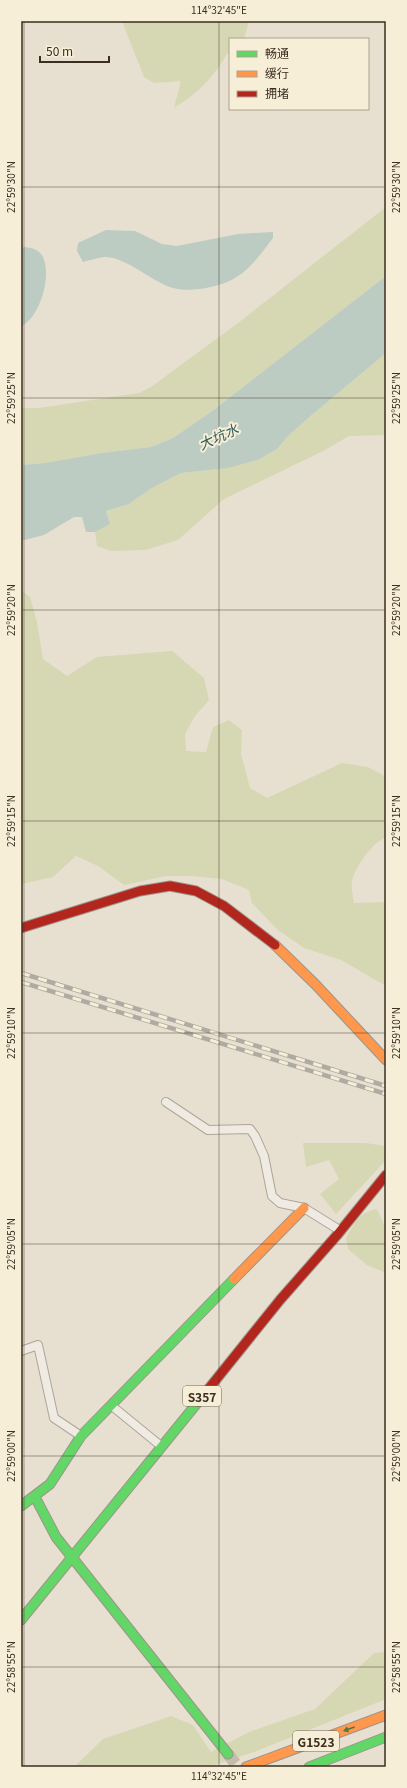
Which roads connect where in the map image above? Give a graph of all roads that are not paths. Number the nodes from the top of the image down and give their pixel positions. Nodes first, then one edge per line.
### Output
1 (21, 928) edge
2 (386, 1060) edge
3 (166, 1102) dead end
4 (386, 1175) edge
5 (304, 1208) junction
6 (341, 1231) junction
7 (21, 1351) edge
8 (112, 1406) junction
9 (81, 1436) junction
10 (160, 1446) junction
11 (35, 1497) junction
12 (21, 1506) edge
13 (72, 1556) junction
14 (21, 1620) edge
15 (386, 1715) edge
16 (386, 1737) edge
17 (228, 1754) tunnel mouth
18 (246, 1767) edge
19 (309, 1767) edge

1 - 2 main road
3 - 5 street
4 - 6 main road, S357
5 - 6 street
5 - 8 main road
6 - 10 main road, S357
7 - 9 street
8 - 9 main road
8 - 10 street
9 - 11 main road
10 - 13 main road, S357
11 - 12 main road
11 - 13 main road
13 - 14 main road, S357
13 - 17 main road
15 -> 18 main road, G1523
16 - 19 main road, G1523

